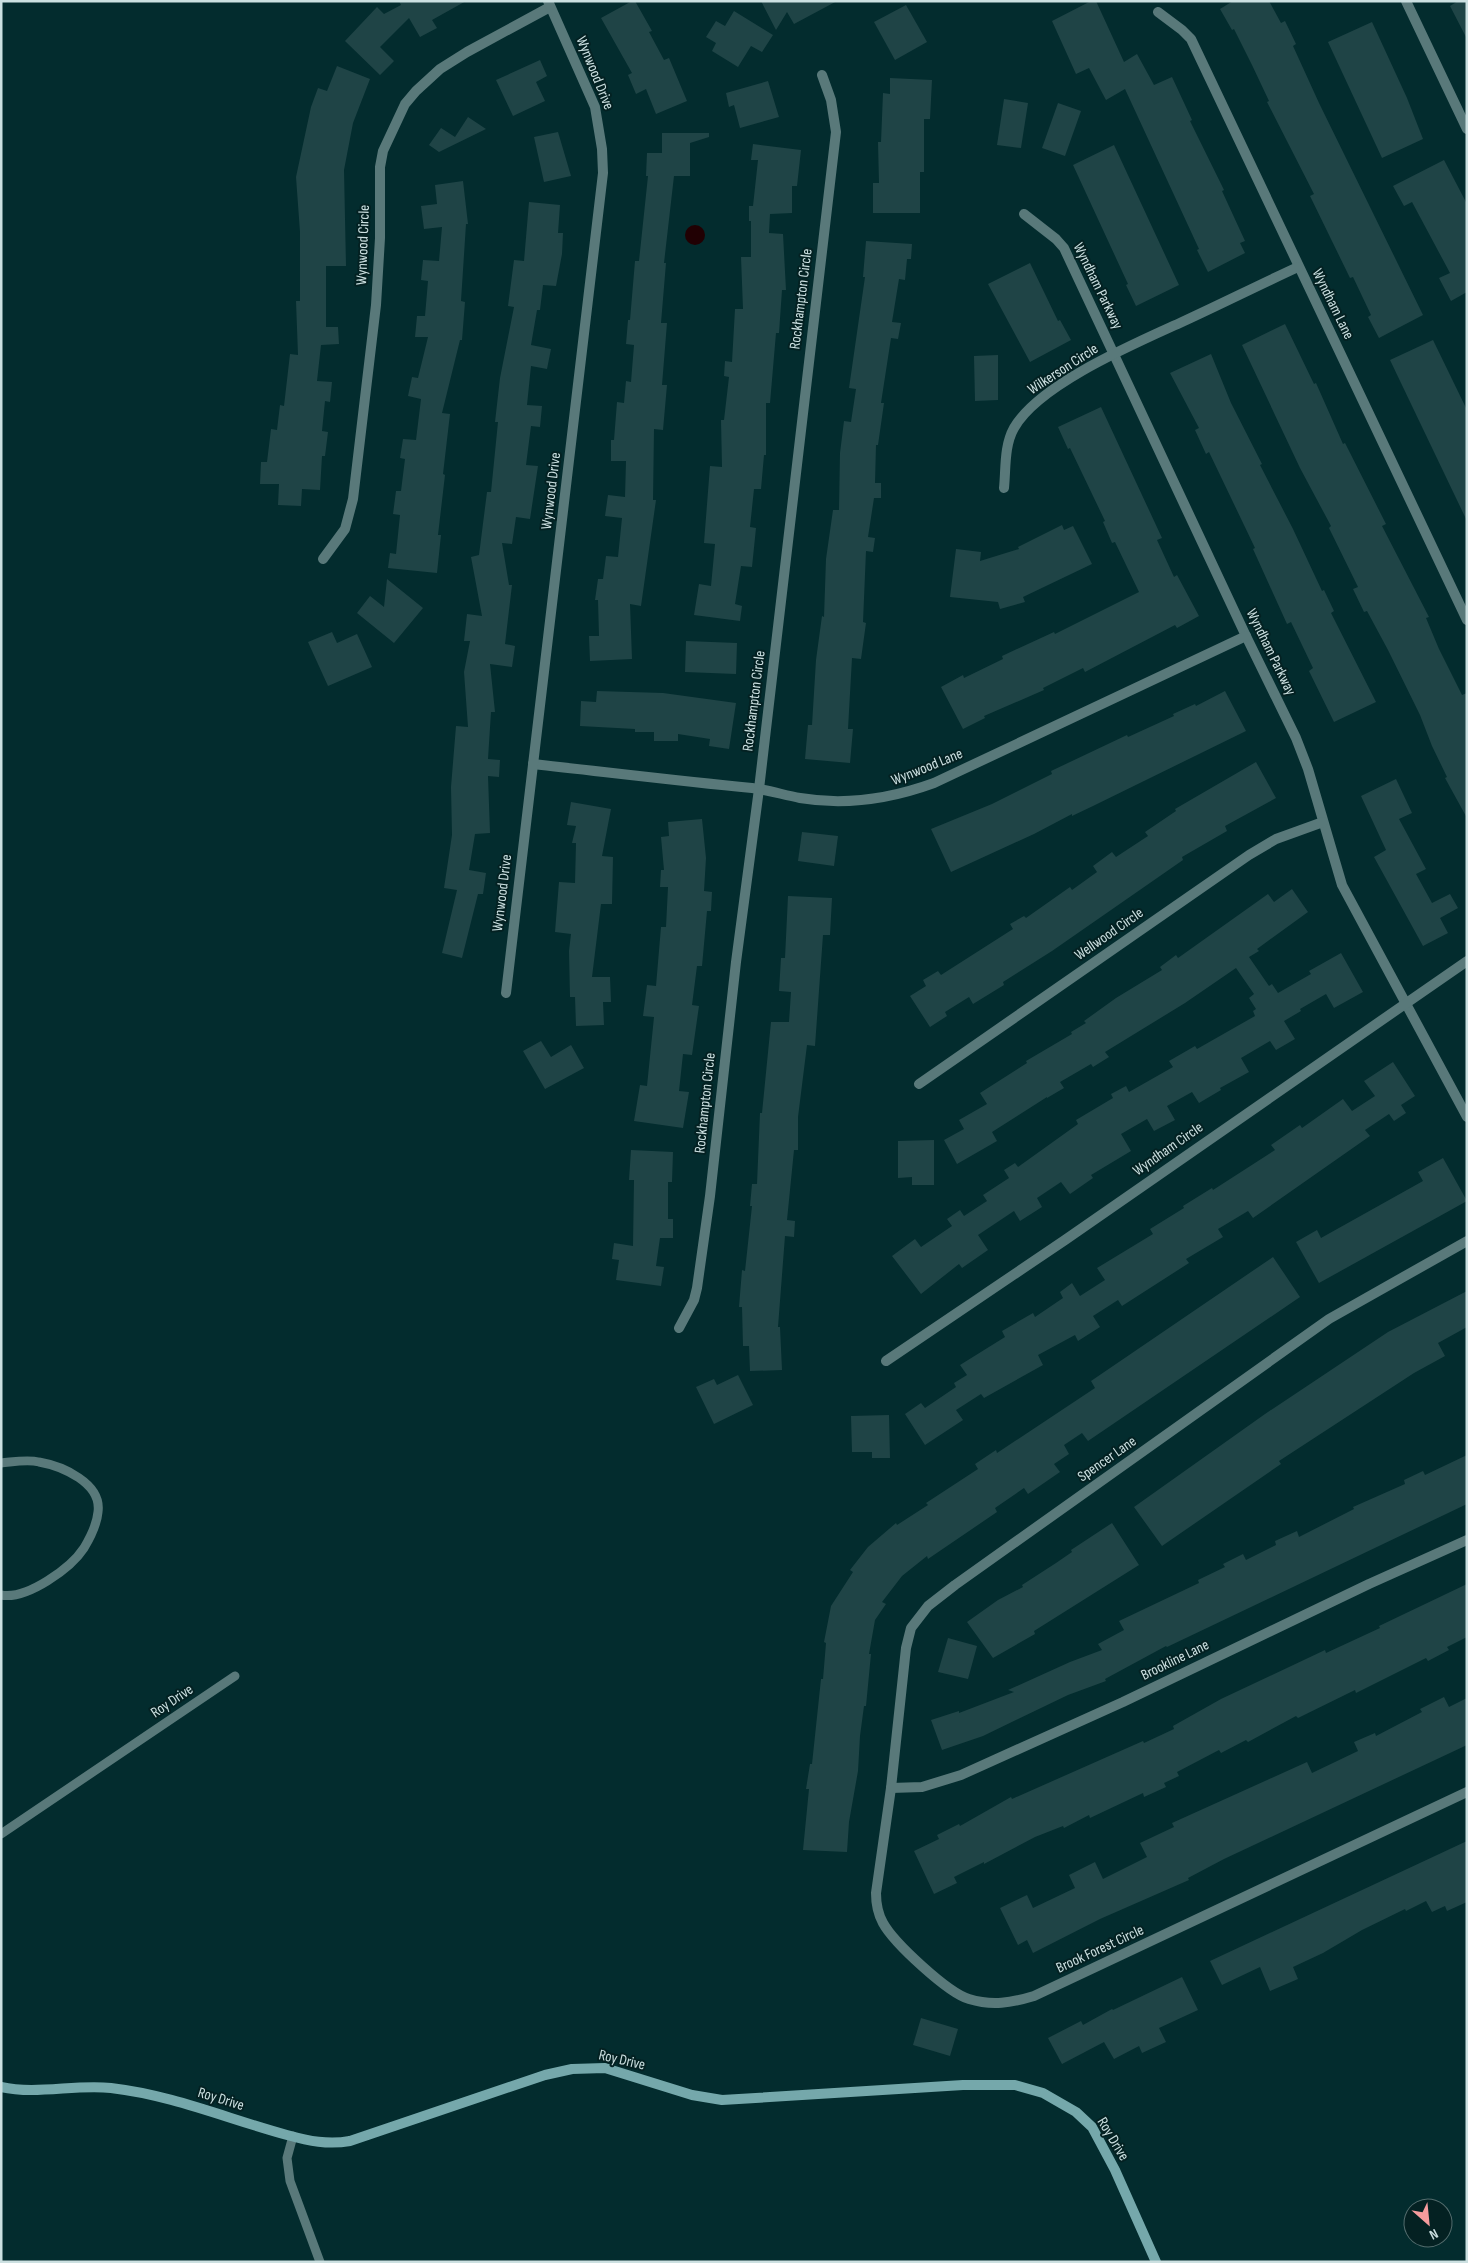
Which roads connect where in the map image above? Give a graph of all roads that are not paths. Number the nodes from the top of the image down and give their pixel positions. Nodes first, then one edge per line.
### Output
1 (1406, 1) edge
2 (549, 4) edge
3 (1158, 12) dead end
4 (822, 75) dead end
5 (1467, 129) edge
6 (1024, 214) dead end
7 (1298, 267) junction
8 (1114, 354) junction
9 (1004, 488) dead end
10 (323, 559) dead end
11 (1467, 620) edge
12 (1246, 636) junction
13 (533, 764) junction
14 (759, 789) junction
15 (1323, 822) junction
16 (1467, 961) edge
17 (506, 993) dead end
18 (1406, 1003) junction
19 (919, 1084) dead end
20 (1467, 1117) edge
21 (1467, 1241) edge
22 (679, 1328) dead end
23 (886, 1361) dead end
24 (1, 1464) edge
25 (1467, 1540) edge
26 (1, 1595) edge
27 (235, 1676) dead end
28 (891, 1788) junction
29 (1467, 1792) edge
30 (1, 1834) edge
31 (1, 2087) edge
32 (293, 2136) junction
33 (320, 2262) edge
34 (1156, 2262) edge

1 - 5 street
2 - 10 street, Wynwood Circle
2 - 13 street, Wynwood Drive
3 - 7 street, Wyndham Lane
4 - 14 street, Rockhampton Circle
6 - 8 street, Wyndham Parkway
7 - 8 street, Wilkerson Circle
7 - 11 street, Wyndham Lane
8 - 9 street, Wilkerson Circle
8 - 12 street, Wyndham Parkway
12 - 14 street, Wynwood Lane
12 - 15 street, Wyndham Parkway
13 - 14 street, Wynwood Lane
13 - 17 street, Wynwood Drive
14 - 22 street, Rockhampton Circle
15 - 18 street, Wyndham Parkway
15 - 19 street, Wellwood Circle
16 - 18 street, Wyndham Circle
18 - 20 street, Wyndham Parkway
18 - 23 street, Wyndham Circle
21 - 28 street, Spencer Lane
24 - 26 lane
25 - 28 street, Brookline Lane
27 - 30 lane, Roy Drive
28 - 29 street, Brook Forest Circle
31 - 32 street, Roy Drive
32 - 33 lane
32 - 34 street, Roy Drive

